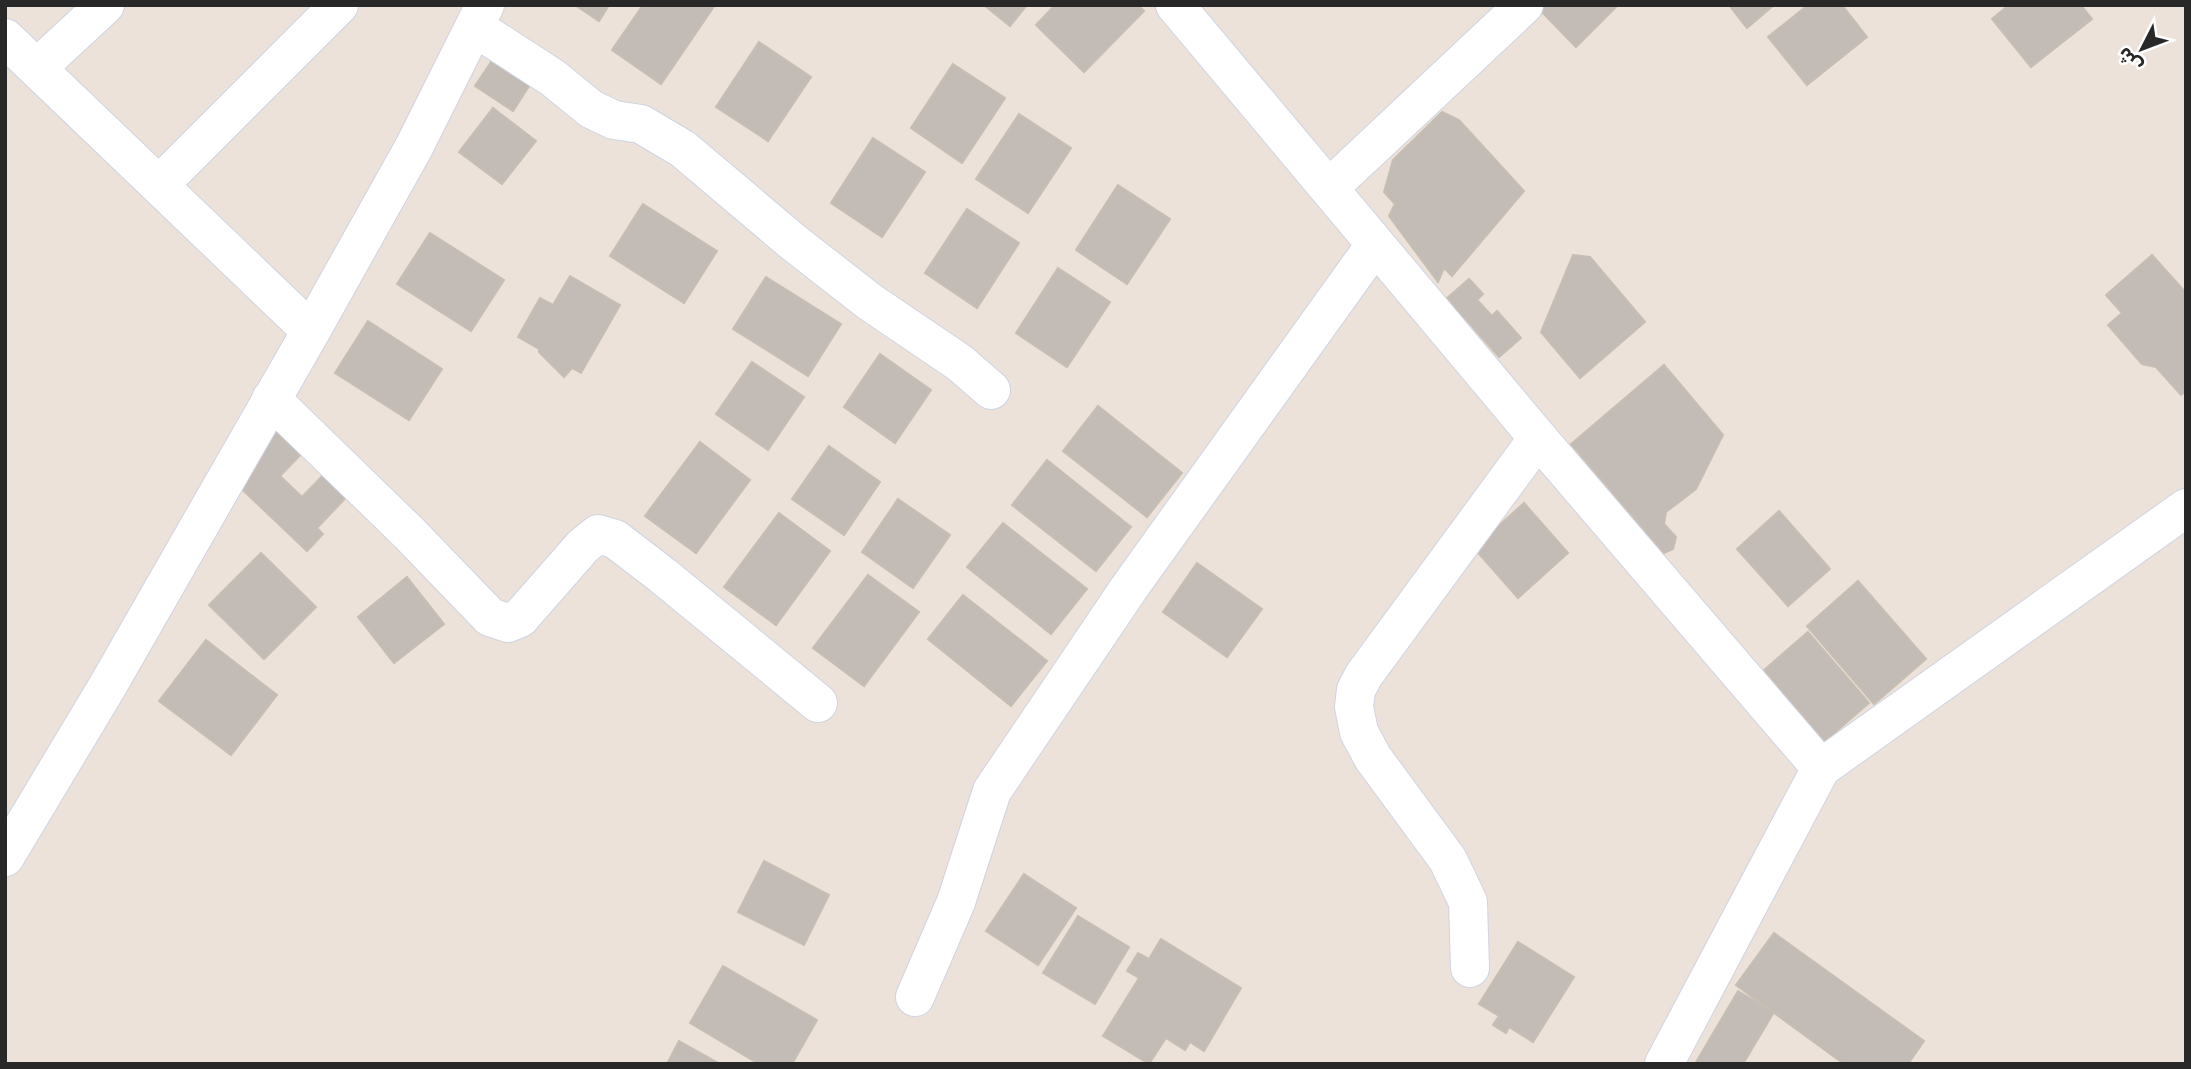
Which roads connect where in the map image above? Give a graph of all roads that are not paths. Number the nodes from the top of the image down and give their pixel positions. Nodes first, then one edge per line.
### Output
1 (105, 5) edge
2 (339, 5) edge
3 (1175, 5) edge
4 (1524, 5) edge
5 (480, 17) edge
6 (5, 38) edge
7 (37, 68) junction
8 (159, 185) junction
9 (1329, 188) junction
10 (1375, 244) junction
11 (311, 331) junction
12 (991, 390) dead end
13 (271, 399) junction
14 (1538, 438) junction
15 (2186, 508) edge
16 (818, 703) dead end
17 (1821, 768) junction
18 (5, 857) edge
19 (1470, 968) dead end
20 (915, 998) dead end
21 (1664, 1064) edge

1 - 7 street
2 - 8 street
3 - 9 street
4 - 9 street
5 - 11 street
5 - 12 street
6 - 7 street
7 - 8 street
8 - 11 street
9 - 10 street
10 - 14 street
10 - 20 street
11 - 13 street
13 - 16 street
13 - 18 street
14 - 17 street
14 - 19 street
15 - 17 street
17 - 21 street

